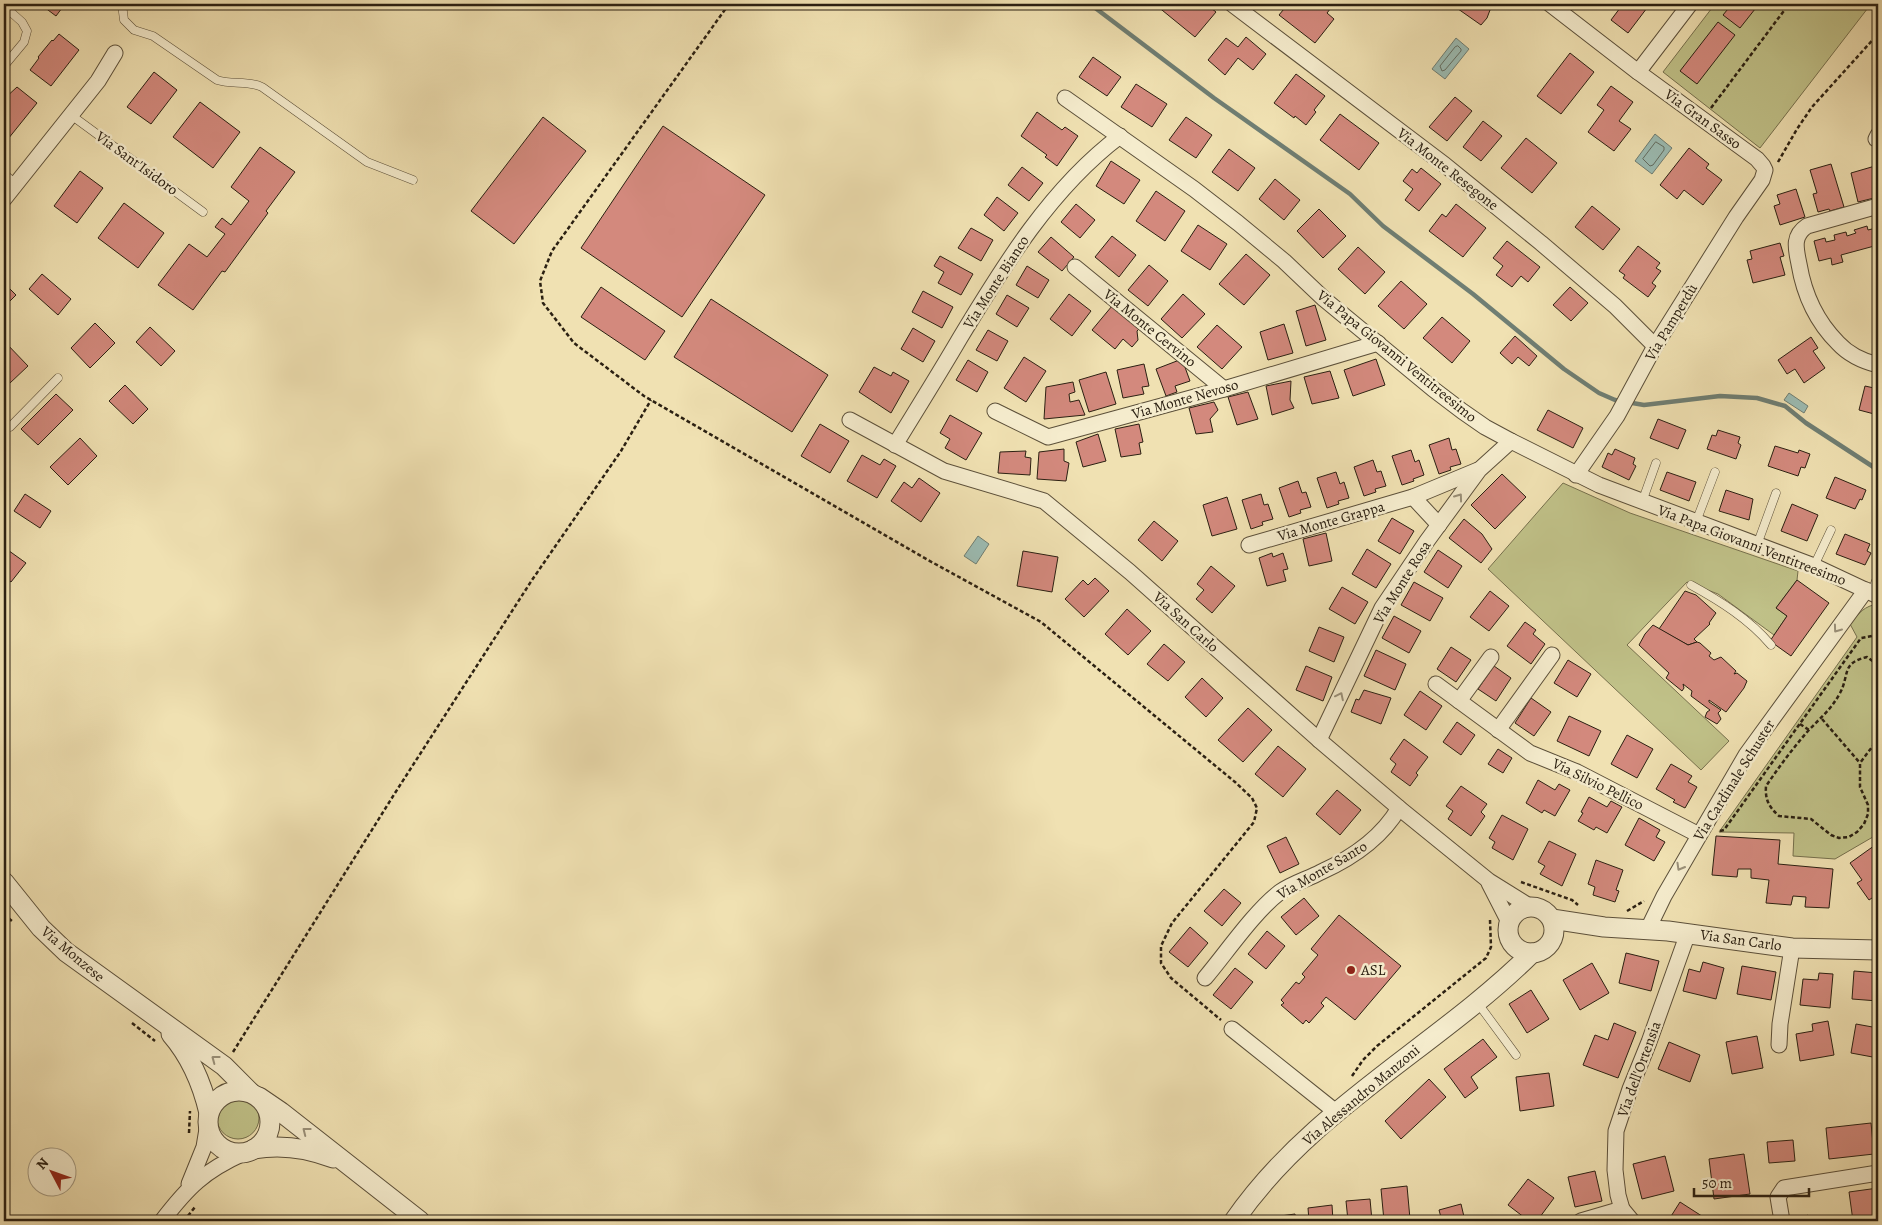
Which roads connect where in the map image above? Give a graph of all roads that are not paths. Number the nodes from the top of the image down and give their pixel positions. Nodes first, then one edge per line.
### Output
1 (122, 4) edge
2 (1232, 4) edge
3 (1550, 4) edge
4 (1690, 4) edge
5 (4, 6) edge
6 (115, 53) dead end
7 (4, 66) edge
8 (1638, 72) junction
9 (1065, 98) dead end
10 (71, 114) junction
11 (1120, 136) junction
12 (1764, 170) joint
13 (4, 174) edge
14 (412, 180) dead end
15 (16, 184) junction
16 (4, 199) edge
17 (1878, 206) edge
18 (203, 212) dead end
19 (1075, 267) dead end
20 (1378, 343) junction
21 (1655, 346) junction
22 (1878, 365) edge
23 (58, 378) dead end
24 (1224, 389) junction
25 (995, 411) dead end
26 (850, 420) dead end
27 (4, 421) edge
28 (1511, 441) junction
29 (895, 445) junction
30 (1656, 463) dead end
31 (1479, 470) junction
32 (1715, 472) dead end
33 (1576, 474) junction
34 (1776, 493) dead end
35 (1413, 497) junction
36 (1642, 502) junction
37 (1696, 522) junction
38 (1439, 525) junction
39 (1831, 530) dead end
40 (1249, 545) dead end
41 (1757, 545) junction
42 (1814, 566) junction
43 (1878, 576) edge
44 (1691, 585) dead end
45 (1872, 593) edge
46 (1771, 645) dead end
47 (1552, 655) dead end
48 (1491, 657) dead end
49 (1436, 684) dead end
50 (1459, 701) junction
51 (1498, 730) junction
52 (1319, 740) junction
53 (1399, 808) junction
54 (1699, 836) junction
55 (1489, 881) junction
56 (4, 882) edge
57 (1529, 906) junction
58 (1552, 919) junction
59 (1509, 922) junction
60 (1604, 927) junction
61 (1648, 929) junction
62 (1688, 933) junction
63 (1792, 948) junction
64 (1532, 949) junction
65 (1878, 950) edge
66 (1205, 978) dead end
67 (1481, 999) junction
68 (153, 1016) junction
69 (1232, 1029) road end
70 (1779, 1045) dead end
71 (1516, 1054) dead end
72 (254, 1095) junction
73 (1336, 1112) junction
74 (208, 1118) junction
75 (249, 1151) junction
76 (358, 1172) junction
77 (1878, 1173) edge
78 (183, 1194) junction
79 (1622, 1208) junction
80 (162, 1221) edge
81 (420, 1221) edge
82 (1234, 1221) edge
83 (1581, 1221) edge
84 (1632, 1221) edge
85 (1782, 1221) edge

1 - 14 lane
2 - 21 street, Via Monte Resegone
3 - 8 street, Via Gran Sasso
4 - 8 street
5 - 7 lane
6 - 10 street
8 - 12 street, Via Gran Sasso
9 - 11 street, Via Papa Giovanni Ventitreesimo
10 - 15 street
10 - 18 lane, Via Sant'Isidoro
11 - 20 street, Via Papa Giovanni Ventitreesimo
11 - 29 street, Via Monte Bianco
12 - 21 street, Via Pamperdù
13 - 15 lane
15 - 16 street
17 - 22 street
19 - 24 street, Via Monte Cervino
20 - 24 street, Via Monte Nevoso
20 - 28 street, Via Papa Giovanni Ventitreesimo
21 - 33 street, Via Pamperdù
23 - 27 lane
24 - 25 street, Via Monte Nevoso
26 - 29 street, Via San Carlo
28 - 31 street, Via Monte Rosa
28 - 33 street, Via Papa Giovanni Ventitreesimo
29 - 52 street, Via San Carlo
30 - 36 lane
31 - 35 street, Via Monte Grappa
38 -> 31 street, Via Monte Rosa
32 - 37 lane
33 - 36 street, Via Papa Giovanni Ventitreesimo
34 - 41 lane
35 - 38 street
35 - 40 street, Via Monte Grappa
36 - 37 street, Via Papa Giovanni Ventitreesimo
37 - 41 street, Via Papa Giovanni Ventitreesimo
52 -> 38 street, Via Monte Rosa
39 - 42 lane
41 - 42 street, Via Papa Giovanni Ventitreesimo
42 - 45 street, Via Papa Giovanni Ventitreesimo
43 - 45 lane
44 - 46 lane
45 -> 54 street, Via Cardinale Schuster
47 - 51 street
48 - 50 street
49 - 50 street, Via Silvio Pellico
50 - 51 street, Via Silvio Pellico
51 - 54 street, Via Silvio Pellico
52 - 53 street, Via San Carlo
53 - 55 street, Via San Carlo
53 - 66 street, Via Monte Santo
54 -> 61 street, Via Cardinale Schuster
55 - 57 street, Via San Carlo
55 - 59 street, Via San Carlo
56 - 68 street, Via Monzese
57 - 58 street
57 - 59 street
58 - 60 street, Via San Carlo
58 - 64 street
59 - 64 street
60 - 61 street, Via San Carlo
60 - 64 street, Via San Carlo
61 - 62 street, Via San Carlo
62 - 63 street, Via San Carlo
62 - 79 street, Via dell'Ortensia
63 - 65 street, Via San Carlo
63 - 70 street
64 - 67 street, Via Alessandro Manzoni
67 - 71 lane
67 - 73 street, Via Alessandro Manzoni
72 -> 68 street, Via Monzese
68 - 74 street, Via Monzese
69 - 73 street
72 - 74 street
72 - 75 street
76 -> 72 street, Via Monzese
73 - 82 street, Via Alessandro Manzoni
74 - 75 street
74 - 78 street
75 - 76 street, Via Monzese
75 - 78 street
76 - 81 street, Via Monzese
77 - 85 street
78 - 80 street
79 - 83 street
79 - 84 street, Via dell'Ortensia

